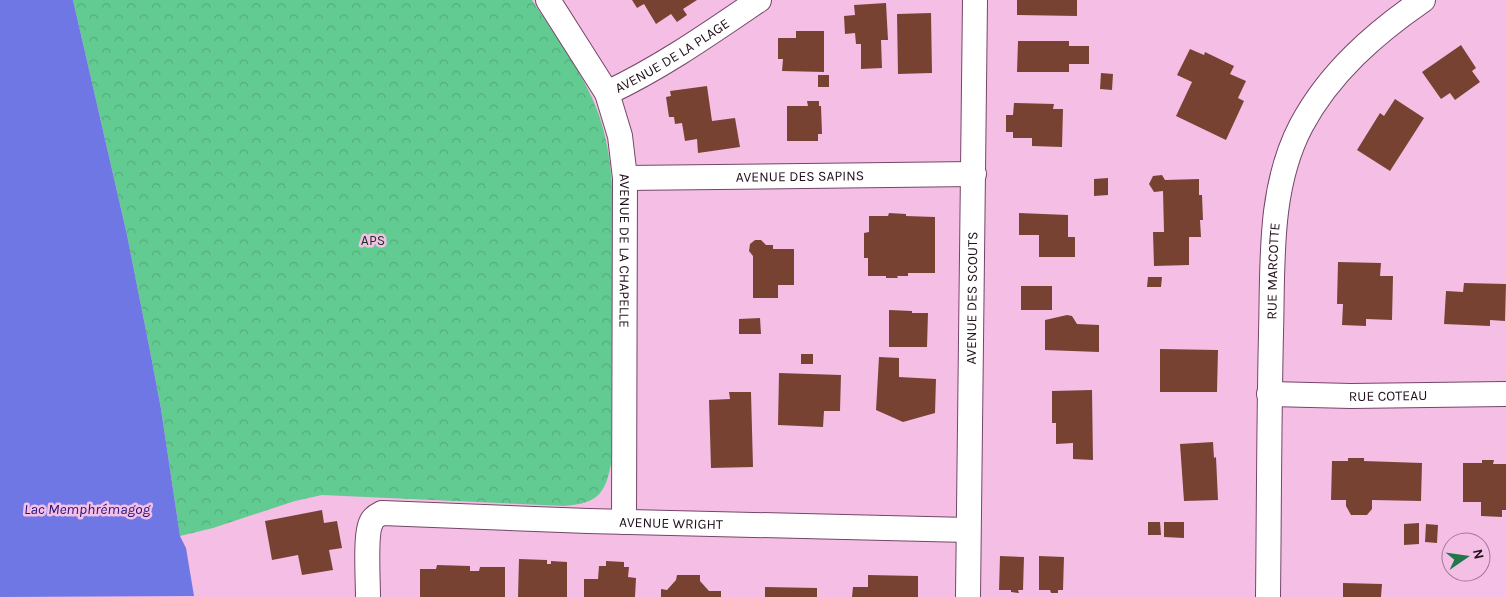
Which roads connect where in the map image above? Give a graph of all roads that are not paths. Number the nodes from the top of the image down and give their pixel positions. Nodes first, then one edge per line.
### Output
1 (548, 0) edge
2 (759, 0) edge
3 (975, 0) edge
4 (1423, 0) edge
5 (607, 93) junction
6 (974, 174) junction
7 (625, 178) junction
8 (1270, 394) junction
9 (1506, 394) edge
10 (624, 522) junction
11 (968, 530) junction
12 (368, 597) edge
13 (968, 597) edge
14 (1268, 597) edge

1 - 5 street, AVENUE DE LA CHAPELLE
2 - 5 street, AVENUE DE LA PLAGE
3 - 6 street, AVENUE DES SCOUTS
4 - 8 street, RUE MARCOTTE
5 - 7 street, AVENUE DE LA CHAPELLE
6 - 7 street, AVENUE DES SAPINS
6 - 11 street, AVENUE DES SCOUTS
7 - 10 street, AVENUE DE LA CHAPELLE
8 - 9 street, RUE COTEAU
8 - 14 street, RUE MARCOTTE
10 - 11 street, AVENUE WRIGHT
10 - 12 street, AVENUE WRIGHT
11 - 13 street, AVENUE DES SCOUTS

